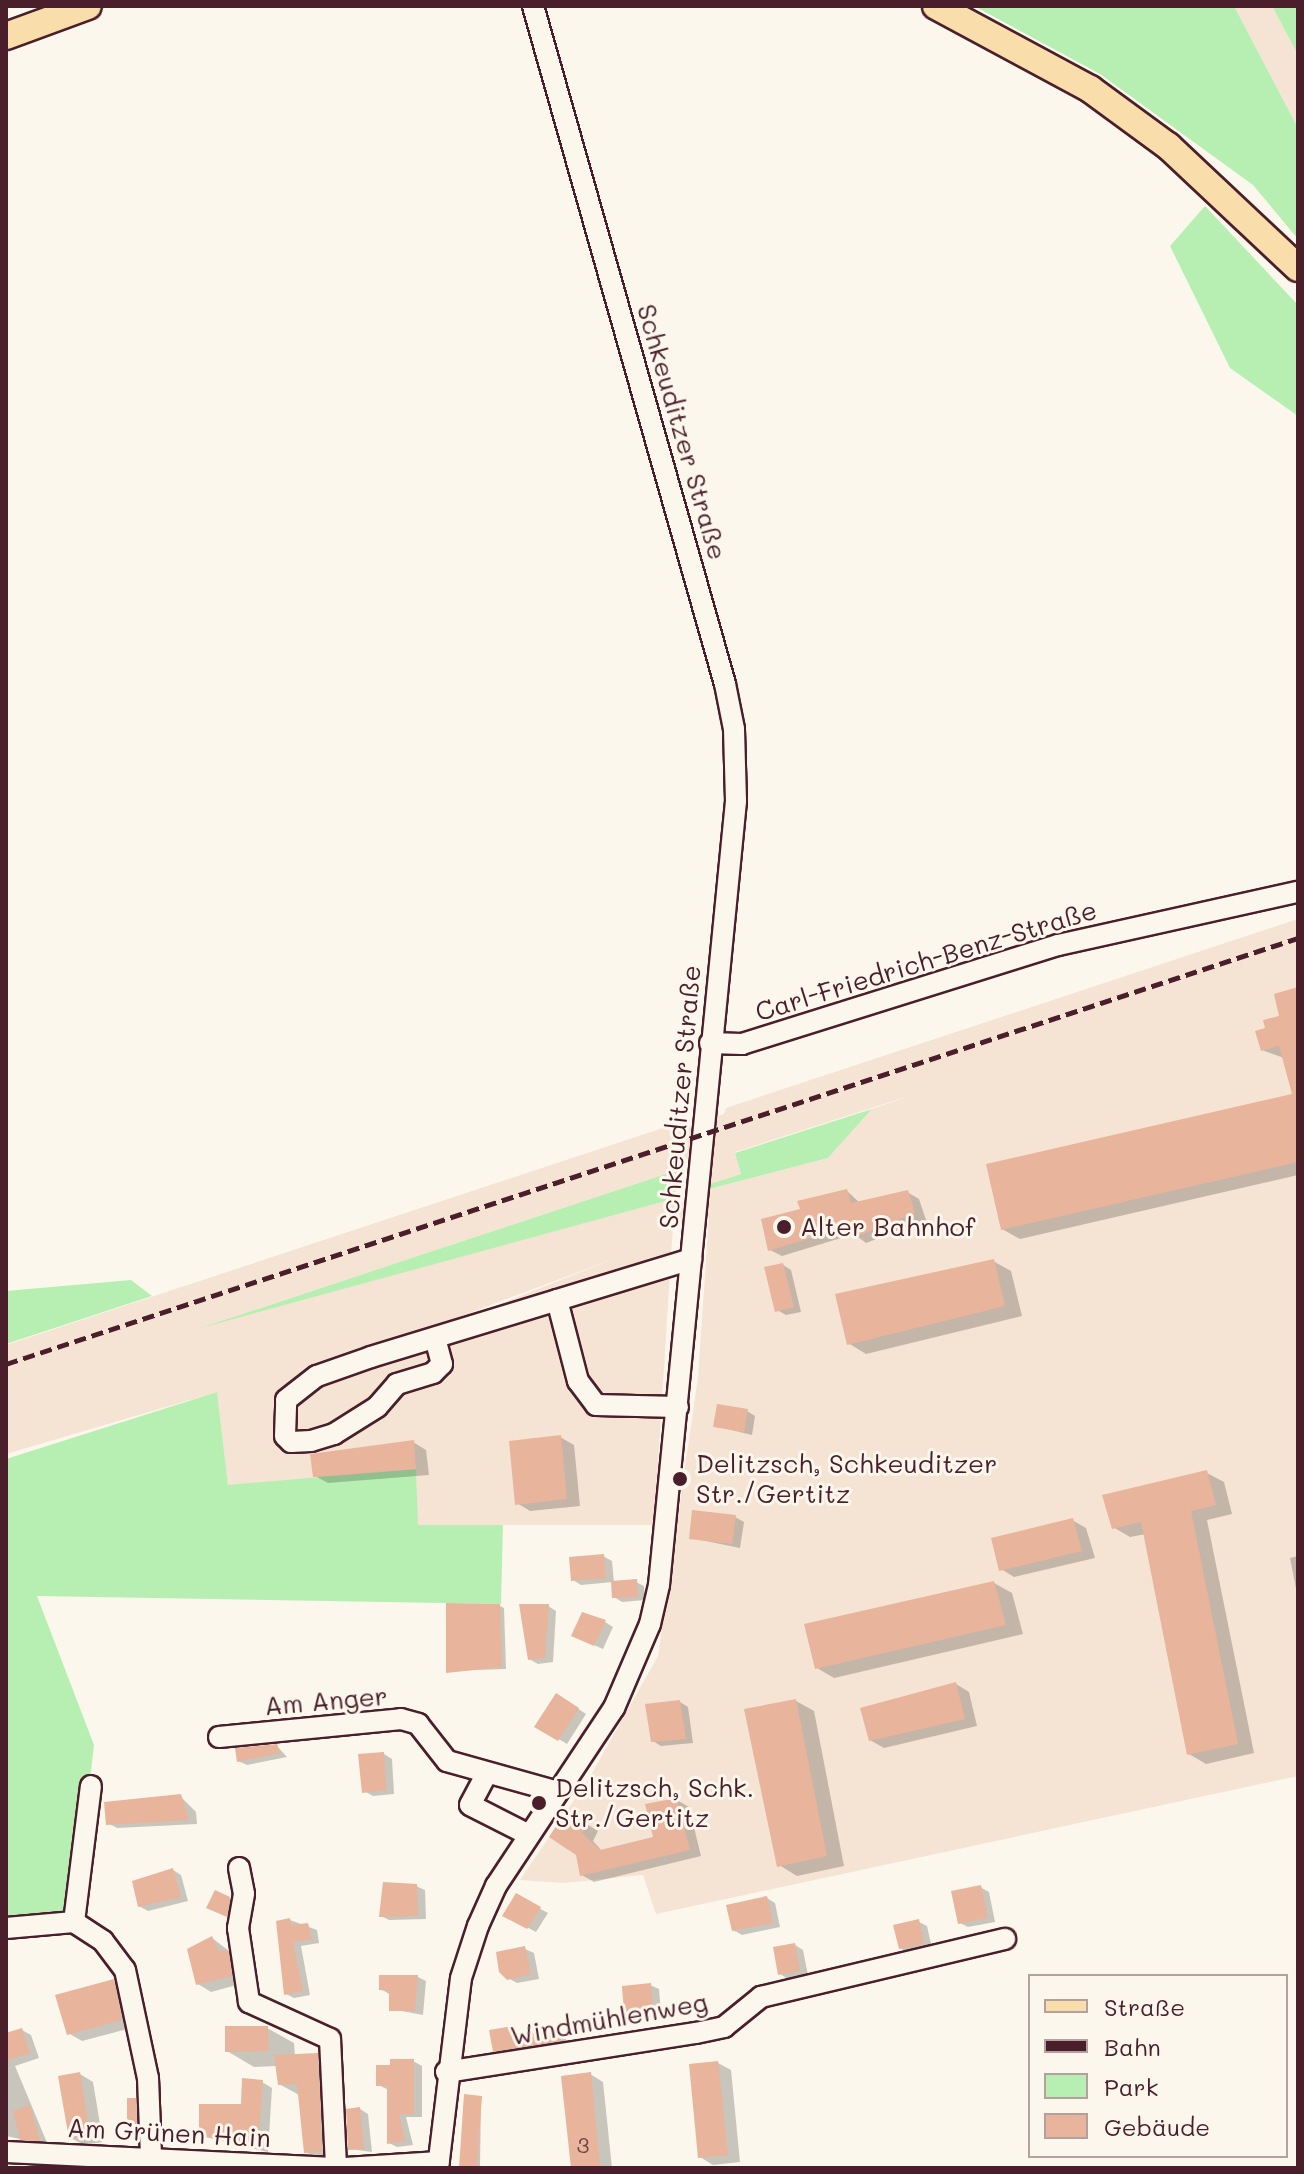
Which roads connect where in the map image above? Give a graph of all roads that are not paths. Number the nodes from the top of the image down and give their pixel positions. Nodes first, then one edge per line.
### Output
1 (88, 6) edge
2 (533, 6) edge
3 (936, 6) edge
4 (6, 36) edge
5 (1298, 268) edge
6 (1298, 892) edge
7 (710, 1043) junction
8 (691, 1259) junction
9 (557, 1300) junction
10 (435, 1338) junction
11 (678, 1407) junction
12 (219, 1737) dead end
13 (487, 1773) junction
14 (91, 1786) dead end
15 (558, 1792) junction
16 (529, 1835) junction
17 (239, 1868) dead end
18 (74, 1922) junction
19 (6, 1928) edge
20 (1005, 1939) dead end
21 (446, 2072) junction
22 (6, 2152) edge
23 (151, 2157) junction
24 (438, 2165) edge
25 (329, 2168) edge
26 (336, 2168) edge
27 (345, 2168) edge

1 - 4 main road
2 - 7 street, Schkeuditzer Straße
3 - 5 main road
6 - 7 street, Carl-Friedrich-Benz-Straße
7 - 8 street, Schkeuditzer Straße
8 - 9 street
8 - 11 street, Schkeuditzer Straße
9 - 10 street
9 - 11 street
10 - 10 street
11 - 15 street, Schkeuditzer Straße
12 - 13 street, Am Anger
13 - 15 street, Am Anger
13 - 16 street
14 - 18 street
15 - 16 street, Schkeuditzer Straße
16 - 21 street, Schkeuditzer Straße
17 - 26 street
18 - 19 street
18 - 23 street
20 - 21 street, Windmühlenweg
21 - 24 street, Schkeuditzer Straße
22 - 23 street, Am Grünen Hain
23 - 25 street, Am Grünen Hain
24 - 27 street

